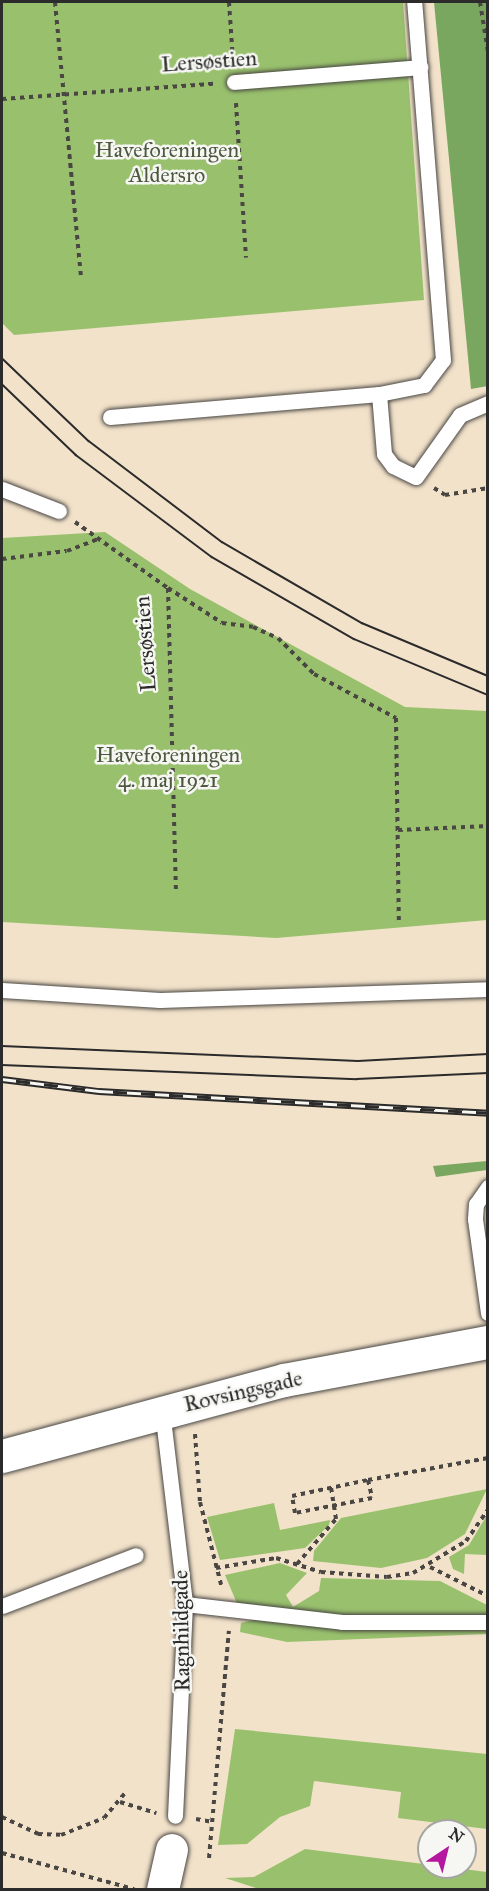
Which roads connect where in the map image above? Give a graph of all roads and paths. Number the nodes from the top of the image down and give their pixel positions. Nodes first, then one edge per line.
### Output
1 (55, 2) edge
2 (229, 2) edge
3 (414, 2) edge
4 (480, 2) edge
5 (488, 52) edge
6 (420, 67) junction
7 (234, 82) junction
8 (62, 94) junction
9 (2, 99) edge
10 (246, 258) dead end
11 (81, 279) dead end
12 (379, 394) junction
13 (488, 404) edge
14 (110, 417) dead end
15 (416, 477) junction
16 (488, 488) edge
17 (2, 489) edge
18 (59, 511) joint
19 (98, 539) junction
20 (2, 559) edge
21 (168, 588) junction
22 (488, 826) edge
23 (398, 830) junction
24 (176, 891) dead end
25 (399, 922) dead end
26 (488, 988) edge
27 (2, 990) edge
28 (488, 1186) edge
29 (488, 1313) edge
30 (488, 1342) edge
31 (162, 1410) junction
32 (2, 1456) edge
33 (488, 1458) edge
34 (368, 1479) junction
35 (331, 1487) junction
36 (333, 1506) junction
37 (488, 1509) edge
38 (136, 1555) dead end
39 (297, 1564) junction
40 (430, 1567) junction
41 (216, 1568) dead end
42 (488, 1596) edge
43 (184, 1604) junction
44 (2, 1606) edge
45 (488, 1622) edge
46 (127, 1791) dead end
47 (174, 1816) dead end
48 (2, 1817) edge
49 (172, 1850) dead end
50 (2, 1853) edge
51 (138, 1890) edge
52 (163, 1890) edge

1 - 8 path
2 - 7 path
3 - 6 lane
4 - 5 path
6 - 7 lane, Lersøstien
6 - 12 lane
7 - 8 path, Lersøstien
7 - 10 path
8 - 9 path, Lersøstien
8 - 11 path
12 - 14 lane
12 - 15 lane
13 - 15 lane
15 - 16 path
17 - 18 lane
18 - 19 path, Lersøstien
19 - 20 path
19 - 21 path, Lersøstien
21 - 23 path
21 - 24 path, Lersøstien
22 - 23 path
23 - 25 path
26 - 27 lane
28 - 29 lane
30 - 31 street, Rovsingsgade
31 - 32 street, Rovsingsgade
31 - 43 lane, Ragnhildgade
33 - 34 path
34 - 35 path
34 - 36 path
35 - 36 path
35 - 36 path
36 - 39 path
37 - 40 path
38 - 44 lane
39 - 40 path
39 - 41 path
40 - 42 path
43 - 45 lane
43 - 47 lane, Ragnhildgade
46 - 48 path
49 - 52 street
50 - 51 path

